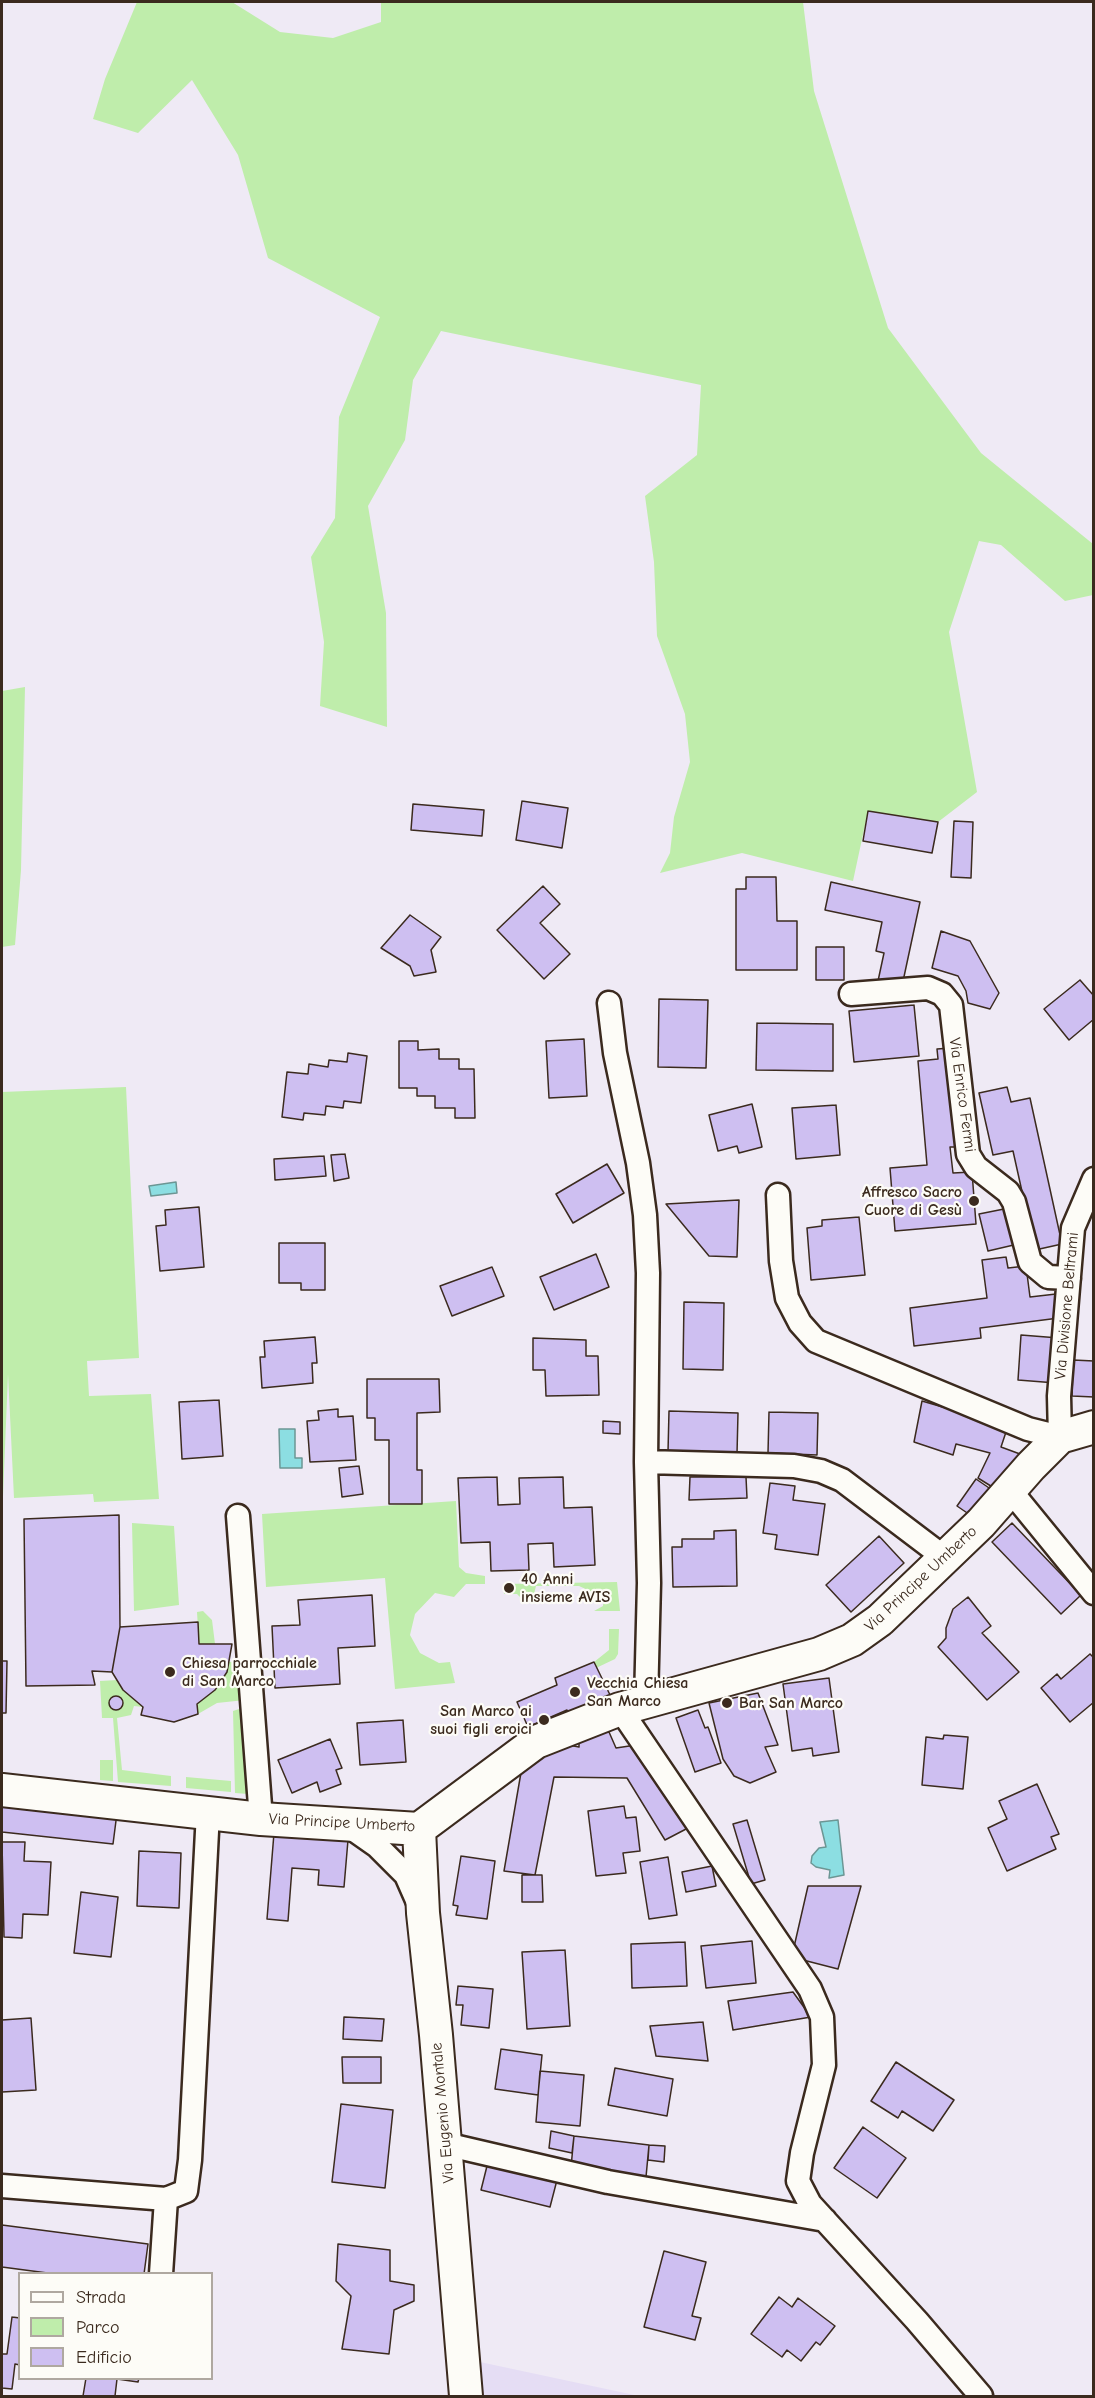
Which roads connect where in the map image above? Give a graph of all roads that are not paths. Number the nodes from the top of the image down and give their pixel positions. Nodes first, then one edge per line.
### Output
1 (851, 994) dead end
2 (609, 1003) dead end
3 (1094, 1179) edge
4 (778, 1196) dead end
5 (1069, 1278) junction
6 (1094, 1428) edge
7 (1060, 1437) junction
8 (646, 1462) junction
9 (1010, 1490) junction
10 (238, 1516) dead end
11 (945, 1558) junction
12 (1094, 1593) edge
13 (633, 1705) junction
14 (2, 1790) edge
15 (208, 1812) junction
16 (261, 1819) junction
17 (346, 1824) junction
18 (419, 1829) junction
19 (423, 1913) junction
20 (446, 2144) junction
21 (2, 2186) edge
22 (166, 2199) junction
23 (825, 2220) junction
24 (161, 2272) edge
25 (466, 2397) edge
26 (981, 2397) edge

1 - 5 street, Via Enrico Fermi
2 - 8 street
3 - 5 street, Via Divisione Beltrami
4 - 7 street
5 - 7 street, Via Divisione Beltrami
6 - 7 street
7 - 9 street, Via Principe Umberto
8 - 11 street
8 - 13 street
9 - 11 street, Via Principe Umberto
9 - 12 street
10 - 16 street
11 - 13 street, Via Principe Umberto
13 - 18 street, Via Principe Umberto
13 - 23 street
14 - 15 street, Via Principe Umberto
15 - 16 street, Via Principe Umberto
15 - 22 street
16 - 17 street, Via Principe Umberto
17 - 18 street, Via Principe Umberto
17 - 19 street
18 - 19 street, Via Eugenio Montale
19 - 20 street, Via Eugenio Montale
20 - 23 street
20 - 25 street, Via Eugenio Montale
21 - 22 street
22 - 24 street
23 - 26 street

